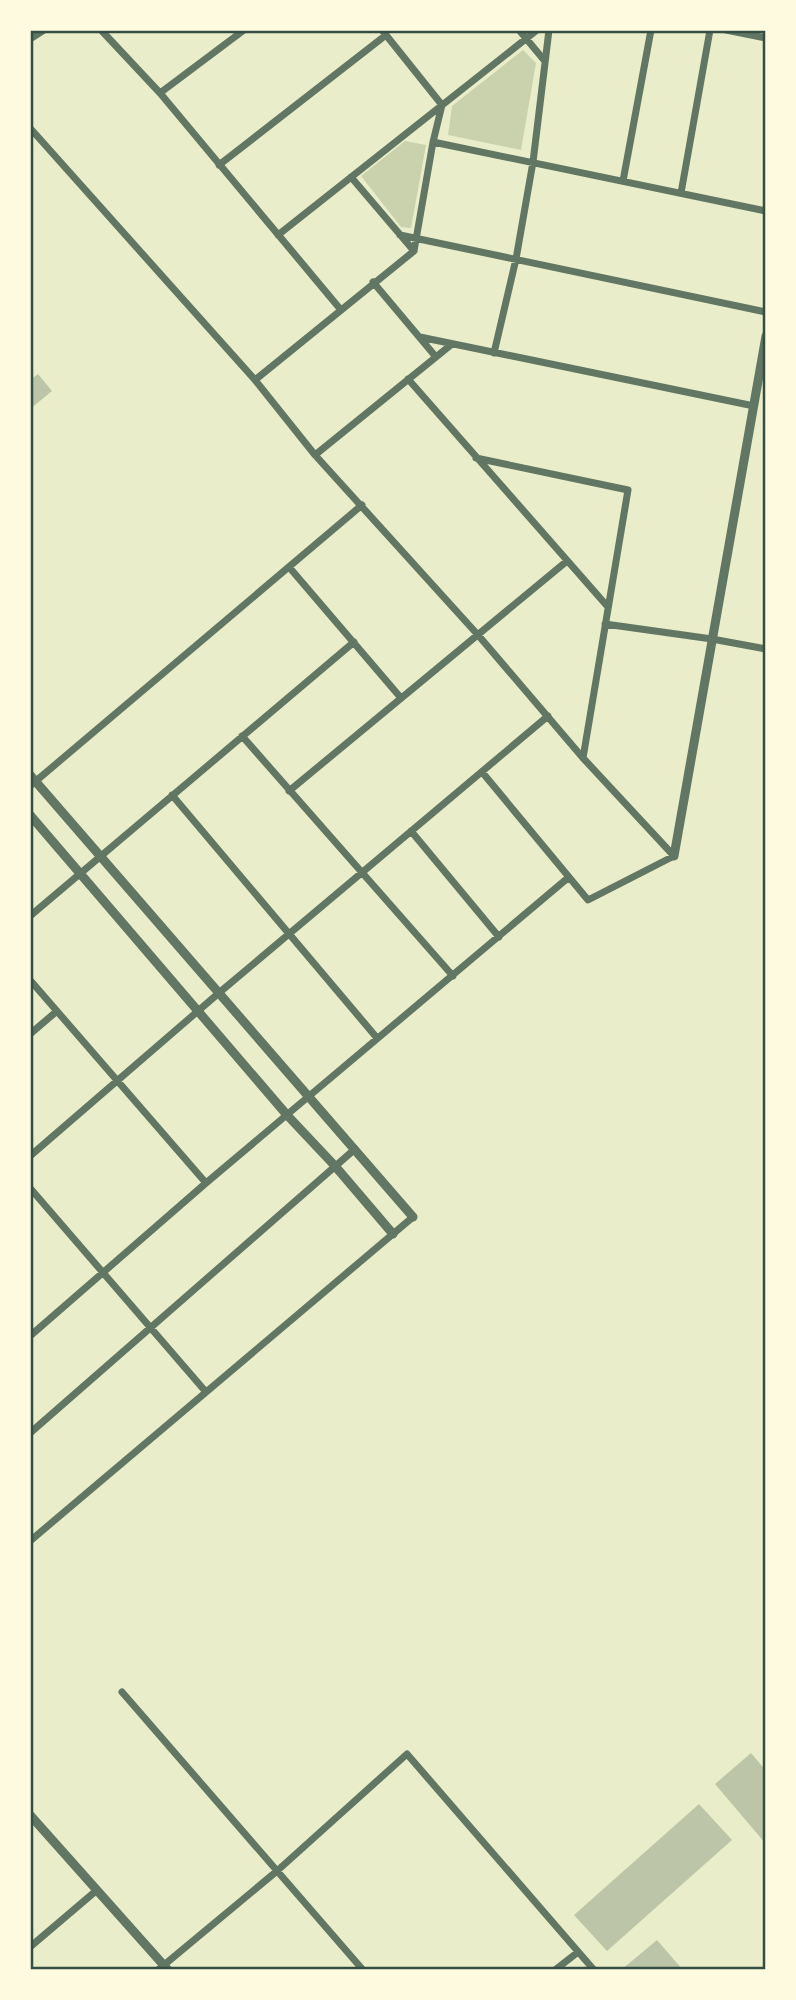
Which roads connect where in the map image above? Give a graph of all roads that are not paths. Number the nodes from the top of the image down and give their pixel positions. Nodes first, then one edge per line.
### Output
1 (44, 30) edge
2 (101, 30) edge
3 (244, 30) edge
4 (519, 30) edge
5 (537, 30) edge
6 (549, 30) edge
7 (651, 30) edge
8 (710, 30) edge
9 (726, 30) edge
10 (384, 32) edge
11 (526, 38) junction
12 (766, 38) edge
13 (30, 40) edge
14 (544, 60) junction
15 (160, 93) junction
16 (442, 105) junction
17 (30, 128) edge
18 (433, 142) junction
19 (533, 162) junction
20 (219, 165) junction
21 (351, 177) junction
22 (623, 181) junction
23 (681, 193) junction
24 (766, 211) edge
25 (278, 235) junction
26 (400, 235) junction
27 (416, 238) junction
28 (414, 251) junction
29 (516, 259) junction
30 (373, 282) junction
31 (341, 310) junction
32 (766, 312) edge
33 (766, 336) edge
34 (420, 337) junction
35 (452, 344) junction
36 (494, 353) junction
37 (436, 357) junction
38 (408, 379) junction
39 (255, 380) junction
40 (754, 406) junction
41 (315, 455) junction
42 (475, 458) junction
43 (362, 505) junction
44 (567, 561) junction
45 (289, 567) junction
46 (608, 607) junction
47 (606, 624) junction
48 (478, 635) junction
49 (712, 639) junction
50 (354, 642) junction
51 (766, 649) edge
52 (401, 698) junction
53 (548, 716) junction
54 (242, 736) junction
55 (583, 758) junction
56 (482, 772) junction
57 (32, 781) edge
58 (289, 791) junction
59 (172, 795) junction
60 (30, 815) edge
61 (411, 831) junction
62 (100, 856) junction
63 (674, 856) junction
64 (362, 873) junction
65 (79, 874) junction
66 (569, 877) junction
67 (30, 916) edge
68 (289, 934) junction
69 (499, 937) junction
70 (453, 975) junction
71 (30, 980) edge
72 (220, 992) junction
73 (199, 1010) junction
74 (57, 1011) junction
75 (30, 1034) edge
76 (377, 1038) junction
77 (117, 1081) junction
78 (309, 1096) junction
79 (287, 1115) junction
80 (355, 1149) junction
81 (30, 1156) edge
82 (335, 1166) junction
83 (206, 1183) junction
84 (30, 1188) edge
85 (413, 1217) joint
86 (393, 1234) junction
87 (103, 1273) junction
88 (150, 1328) junction
89 (30, 1336) edge
90 (206, 1392) junction
91 (30, 1433) edge
92 (30, 1541) edge
93 (122, 1692) dead end
94 (30, 1815) edge
95 (277, 1871) junction
96 (97, 1890) junction
97 (30, 1947) edge
98 (578, 1952) junction
99 (164, 1969) edge
100 (363, 1970) edge
101 (555, 1970) edge
102 (594, 1970) edge

1 - 13 street
2 - 15 street
3 - 15 street
4 - 11 street
5 - 11 street
6 - 14 street
7 - 22 street
8 - 23 street
9 - 12 street
10 - 16 street
10 - 20 street
11 - 14 street
11 - 16 street
14 - 19 street
15 - 20 street
16 - 18 street
16 - 21 street
17 - 39 street
18 - 19 street
18 - 27 street
19 - 22 street
19 - 29 street
20 - 25 street
21 - 25 street
21 - 26 street
22 - 23 street
23 - 24 street
25 - 31 street
26 - 27 street
26 - 28 street
27 - 28 street
27 - 29 street
28 - 30 street
29 - 32 street
29 - 36 street
30 - 31 street
30 - 34 street
31 - 39 street
33 - 40 street
34 - 35 street
34 - 37 street
35 - 36 street
35 - 37 street
36 - 40 street
37 - 38 street
38 - 41 street
38 - 42 street
39 - 41 street
40 - 49 street
41 - 43 street
42 - 44 street
42 - 46 street
43 - 45 street
43 - 48 street
44 - 46 street
44 - 48 street
45 - 50 street
45 - 57 street
46 - 47 street
47 - 49 street
47 - 55 street
48 - 52 street
48 - 53 street
49 - 51 street
49 - 63 street
50 - 52 street
50 - 54 street
52 - 58 street
53 - 55 street
53 - 56 street
54 - 58 street
54 - 59 street
55 - 63 street
56 - 61 street
56 - 66 street
57 - 62 street
58 - 64 street
59 - 62 street
59 - 68 street
60 - 65 street
61 - 64 street
61 - 69 street
62 - 65 street
62 - 72 street
63 - 66 street
64 - 68 street
64 - 70 street
65 - 67 street
65 - 73 street
66 - 69 street
68 - 72 street
68 - 76 street
69 - 70 street
70 - 76 street
71 - 74 street
72 - 73 street
72 - 78 street
73 - 77 street
73 - 79 street
74 - 75 street
74 - 77 street
76 - 78 street
77 - 81 street
77 - 83 street
78 - 79 street
78 - 80 street
79 - 82 street
79 - 83 street
80 - 82 street
80 - 85 street
82 - 86 street
82 - 88 street
83 - 87 street
84 - 87 street
85 - 86 street
86 - 90 street
87 - 88 street
87 - 89 street
88 - 90 street
88 - 91 street
90 - 92 street
93 - 95 street
94 - 96 street
95 - 98 street
95 - 99 street
95 - 100 street
96 - 97 street
96 - 99 street
98 - 101 street
98 - 102 street

